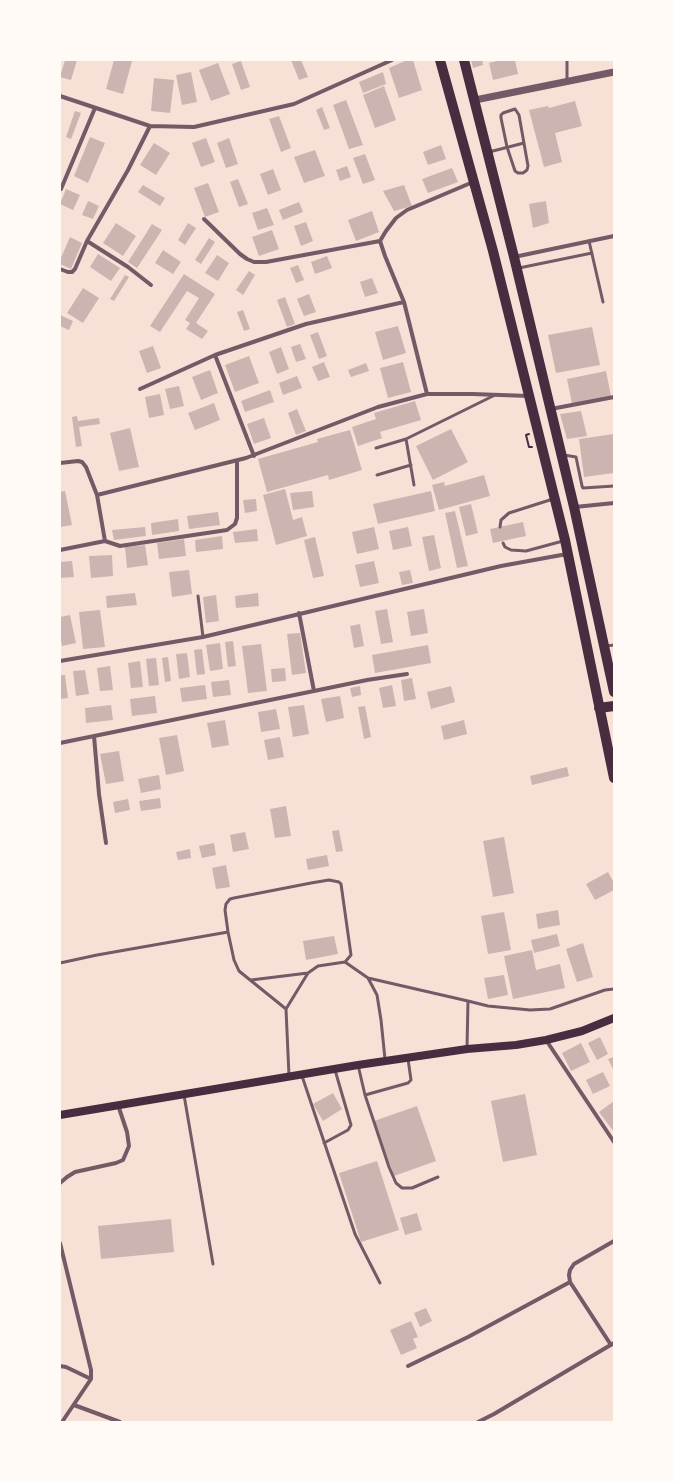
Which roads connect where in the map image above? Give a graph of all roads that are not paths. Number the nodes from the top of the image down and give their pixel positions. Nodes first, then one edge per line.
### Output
1 (392, 60) edge
2 (440, 60) edge
3 (464, 60) edge
4 (567, 60) edge
5 (614, 72) edge
6 (567, 81) junction
7 (60, 96) edge
8 (475, 100) junction
9 (95, 108) junction
10 (150, 126) junction
11 (524, 143) junction
12 (507, 147) junction
13 (488, 153) junction
14 (475, 182) junction
15 (61, 189) dead end
16 (204, 220) dead end
17 (614, 236) edge
18 (380, 240) junction
19 (87, 241) junction
20 (589, 241) junction
21 (592, 252) junction
22 (514, 257) junction
23 (60, 269) edge
24 (517, 269) junction
25 (151, 285) dead end
26 (404, 302) junction
27 (603, 302) dead end
28 (215, 355) junction
29 (140, 389) dead end
30 (427, 394) junction
31 (497, 394) junction
32 (529, 396) junction
33 (614, 397) edge
34 (550, 409) junction
35 (406, 439) junction
36 (376, 448) dead end
37 (562, 455) junction
38 (254, 456) junction
39 (237, 461) junction
40 (60, 463) edge
41 (410, 465) junction
42 (377, 475) dead end
43 (414, 485) dead end
44 (614, 486) edge
45 (97, 496) junction
46 (554, 498) junction
47 (614, 503) edge
48 (574, 507) junction
49 (500, 527) dead end
50 (565, 540) junction
51 (105, 541) junction
52 (503, 543) dead end
53 (60, 550) edge
54 (568, 554) junction
55 (198, 596) dead end
56 (299, 613) junction
57 (203, 637) junction
58 (610, 645) edge
59 (60, 661) edge
60 (407, 674) dead end
61 (314, 691) junction
62 (614, 692) edge
63 (614, 706) edge
64 (599, 708) junction
65 (94, 736) junction
66 (60, 743) edge
67 (614, 778) edge
68 (106, 843) dead end
69 (228, 932) junction
70 (345, 962) junction
71 (60, 963) edge
72 (308, 973) junction
73 (368, 978) junction
74 (251, 980) junction
75 (614, 988) edge
76 (468, 1001) junction
77 (286, 1009) junction
78 (614, 1018) edge
79 (546, 1040) junction
80 (467, 1049) junction
81 (408, 1058) junction
82 (385, 1062) junction
83 (358, 1065) junction
84 (334, 1069) junction
85 (301, 1074) junction
86 (289, 1076) junction
87 (183, 1094) junction
88 (366, 1095) junction
89 (118, 1105) junction
90 (60, 1115) edge
91 (614, 1142) edge
92 (324, 1143) junction
93 (438, 1177) dead end
94 (60, 1183) edge
95 (614, 1241) edge
96 (60, 1243) edge
97 (213, 1264) dead end
98 (570, 1282) junction
99 (380, 1283) dead end
100 (612, 1344) edge
101 (60, 1366) edge
102 (408, 1366) dead end
103 (91, 1379) junction
104 (74, 1405) junction
105 (62, 1422) edge
106 (120, 1422) edge
107 (478, 1422) edge

1 - 10 street
2 - 14 highway
3 - 8 highway
4 - 6 lane
5 - 6 street
6 - 8 street
7 - 9 street
8 - 13 highway
9 - 10 street
9 - 15 street
10 - 19 street
11 - 12 lane
11 - 12 lane
11 - 12 lane
12 - 13 lane
13 - 22 highway
14 - 18 street
14 - 32 highway
16 - 18 street
17 - 20 street
18 - 26 street
19 - 23 street
19 - 25 street
20 - 21 lane
20 - 22 street
21 - 24 lane
21 - 27 lane
22 - 24 highway
24 - 34 highway
26 - 28 street
26 - 30 street
28 - 29 street
28 - 38 street
30 - 31 street
30 - 38 street
31 - 32 street
31 - 35 lane
32 - 46 highway
33 - 34 street
34 - 37 highway
35 - 36 lane
35 - 41 lane
37 - 44 lane
37 - 48 highway
38 - 39 street
39 - 45 street
39 - 51 street
40 - 45 street
41 - 42 lane
41 - 43 lane
45 - 51 street
46 - 49 lane
46 - 50 highway
47 - 48 street
48 - 58 highway
50 - 52 lane
50 - 54 highway
51 - 53 street
54 - 56 street
54 - 64 highway
55 - 57 lane
56 - 57 street
56 - 61 street
57 - 59 street
58 - 62 highway
60 - 61 street
61 - 65 street
63 - 64 highway
64 - 67 highway
65 - 66 street
65 - 68 street
69 - 70 lane
69 - 71 lane
69 - 74 lane
70 - 72 lane
70 - 73 lane
72 - 74 lane
72 - 77 lane
73 - 76 lane
73 - 82 lane
74 - 77 lane
75 - 76 lane
76 - 80 lane
77 - 86 lane
78 - 79 main road
79 - 80 main road
79 - 91 street
80 - 81 main road
81 - 82 main road
81 - 88 lane
82 - 83 main road
83 - 84 main road
83 - 88 lane
84 - 85 main road
84 - 92 lane
85 - 86 main road
85 - 92 lane
86 - 87 main road
87 - 89 main road
87 - 97 lane
88 - 93 lane
89 - 90 main road
89 - 94 street
92 - 99 lane
95 - 98 street
96 - 103 street
98 - 100 street
98 - 102 street
100 - 107 street
101 - 103 street
103 - 104 street
104 - 105 street
104 - 106 street

